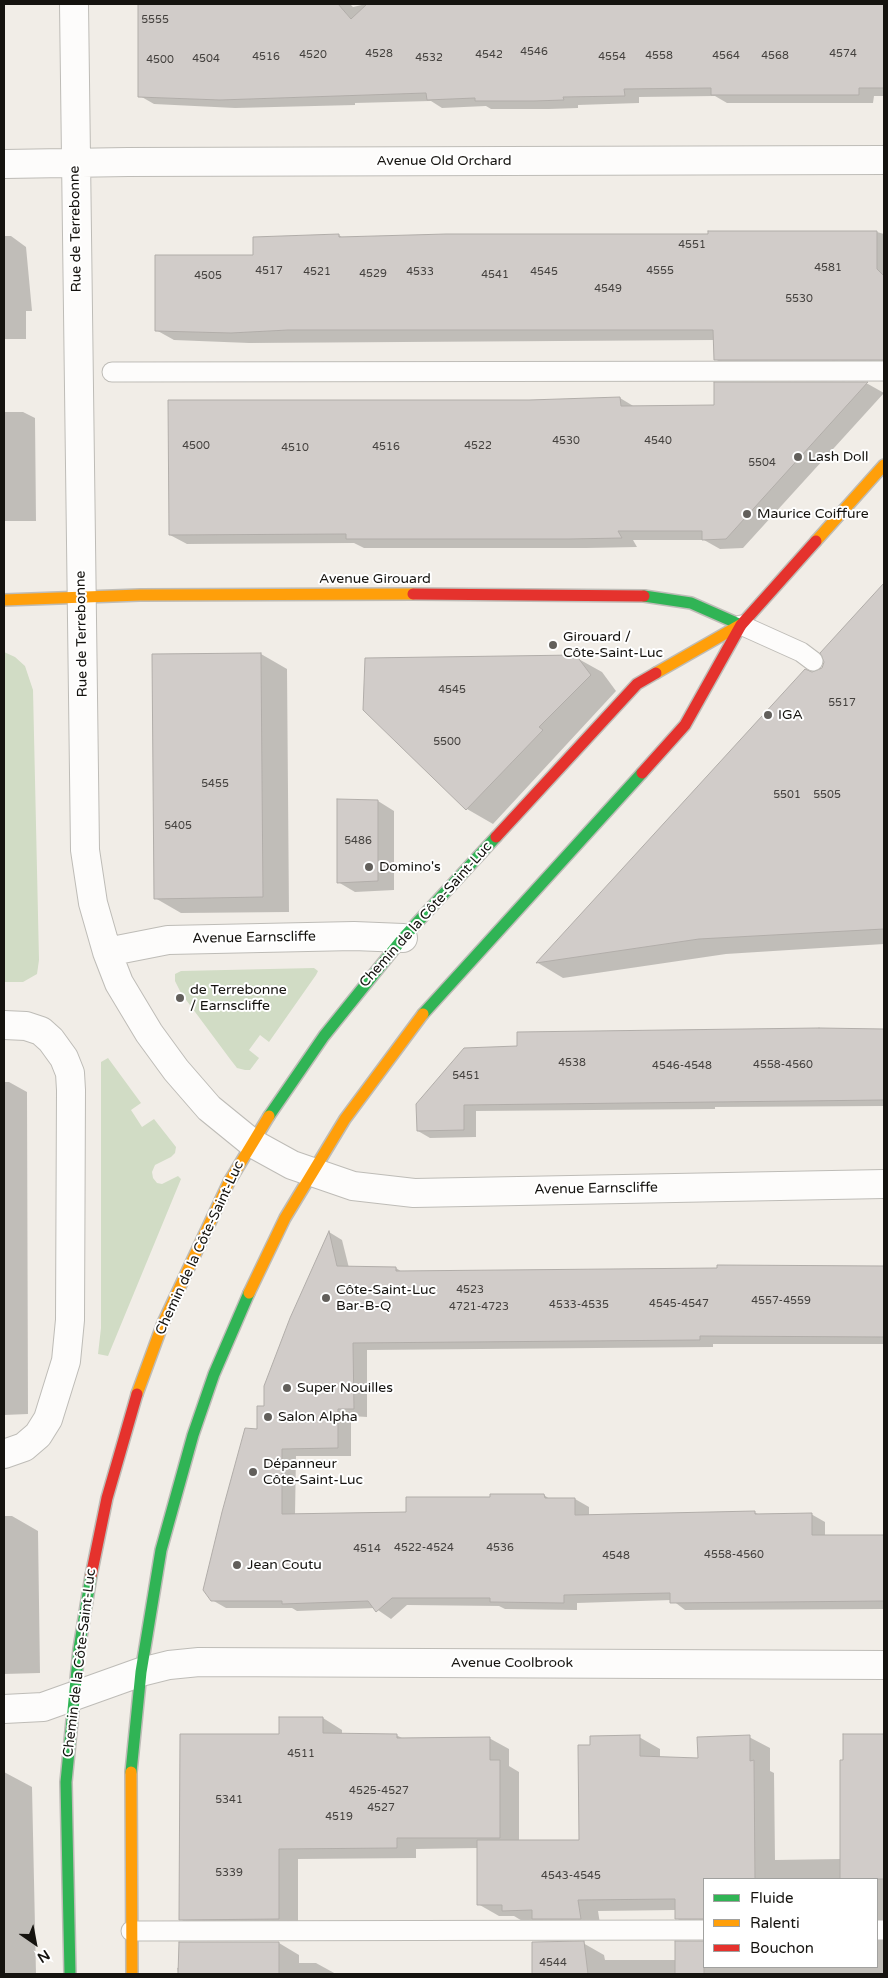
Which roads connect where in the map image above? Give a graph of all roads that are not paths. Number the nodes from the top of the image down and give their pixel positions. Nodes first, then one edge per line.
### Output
1 (74, 4) edge
2 (884, 160) edge
3 (75, 163) junction
4 (4, 164) edge
5 (884, 371) edge
6 (112, 372) dead end
7 (884, 465) edge
8 (82, 597) junction
9 (4, 600) edge
10 (741, 625) junction
11 (812, 662) dead end
12 (403, 938) junction
13 (106, 952) junction
14 (4, 1025) edge
15 (252, 1143) junction
16 (311, 1172) junction
17 (884, 1184) edge
18 (4, 1454) edge
19 (884, 1665) edge
20 (141, 1672) junction
21 (73, 1698) junction
22 (4, 1709) edge
23 (703, 1930) edge
24 (131, 1931) junction
25 (70, 1974) edge
26 (132, 1974) edge

1 - 3 street, Rue de Terrebonne
2 - 3 street, Avenue Old Orchard
3 - 4 street, Avenue Old Orchard
3 - 8 street, Rue de Terrebonne
5 - 6 lane
7 - 10 main road, Chemin de la Côte-Saint-Luc
8 - 9 main road, Avenue Girouard
8 - 10 main road, Avenue Girouard
8 - 13 street, Rue de Terrebonne
10 - 11 lane
10 - 12 main road, Chemin de la Côte-Saint-Luc
10 - 16 main road, Chemin de la Côte-Saint-Luc
12 - 13 street, Avenue Earnscliffe
12 - 15 main road, Chemin de la Côte-Saint-Luc
13 - 15 street, Rue de Terrebonne
14 - 18 street
15 - 16 street, Rue de Terrebonne
15 - 21 main road, Chemin de la Côte-Saint-Luc
16 - 17 street, Avenue Earnscliffe
16 - 20 main road, Chemin de la Côte-Saint-Luc
19 - 20 street, Avenue Coolbrook
20 - 21 street, Avenue Coolbrook
20 - 24 main road, Chemin de la Côte-Saint-Luc
21 - 22 street, Avenue Coolbrook
21 - 25 main road, Chemin de la Côte-Saint-Luc
23 - 24 lane
24 - 26 main road, Chemin de la Côte-Saint-Luc

